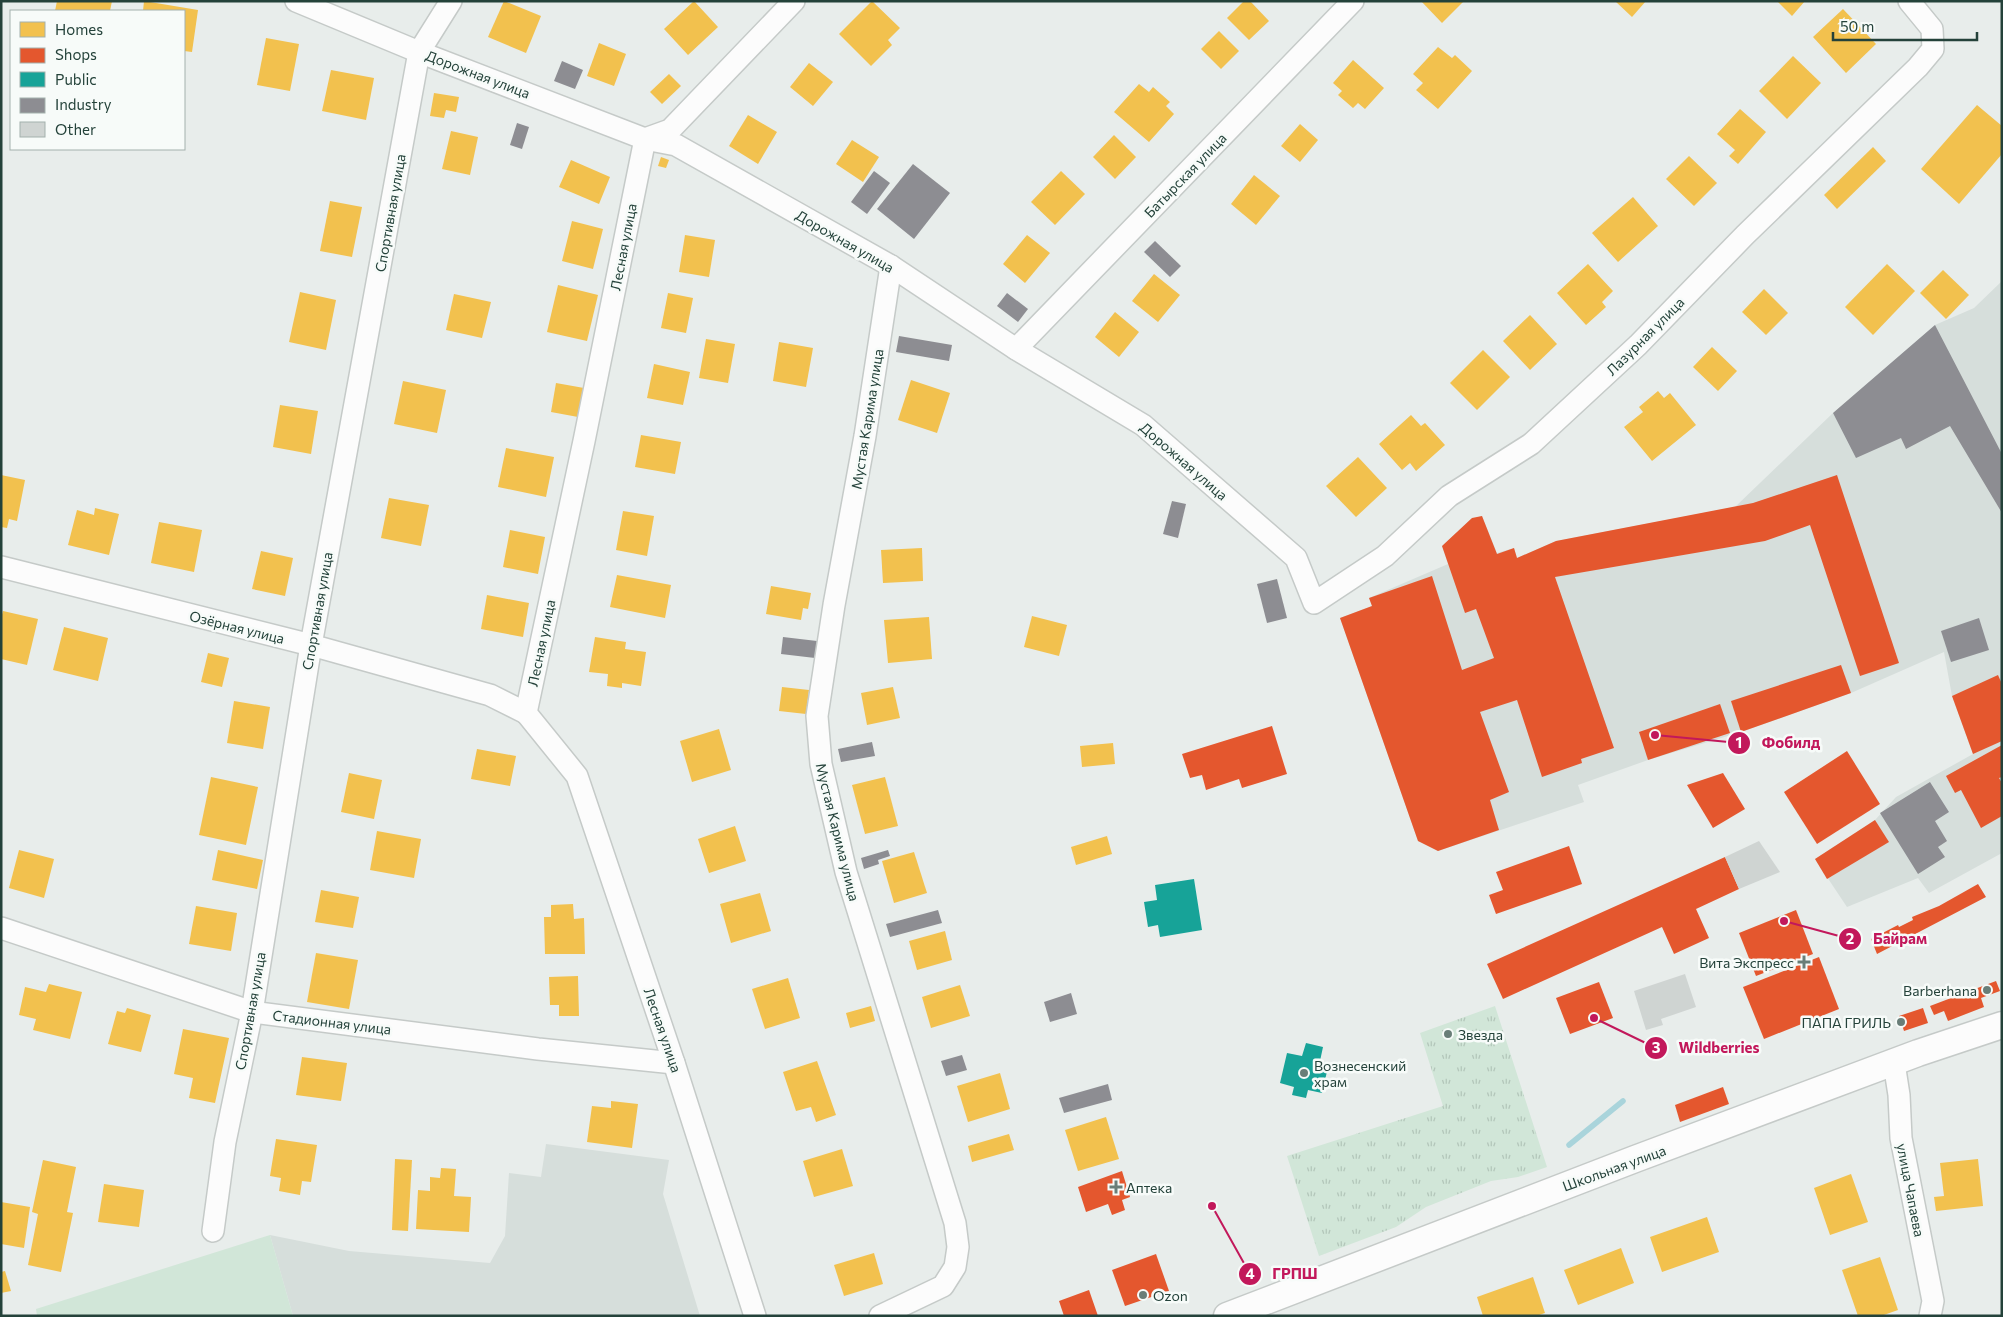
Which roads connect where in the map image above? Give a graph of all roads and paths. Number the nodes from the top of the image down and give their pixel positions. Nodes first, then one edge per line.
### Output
1 (296, 1) edge
2 (451, 1) edge
3 (794, 1) edge
4 (1353, 1) edge
5 (1909, 1) edge
6 (420, 52) junction
7 (645, 139) junction
8 (891, 266) junction
9 (1016, 349) junction
10 (1, 567) edge
11 (1314, 603) joint
12 (311, 645) junction
13 (526, 713) junction
14 (1, 928) edge
15 (252, 1012) junction
16 (2002, 1025) edge
17 (674, 1063) junction
18 (1894, 1063) junction
19 (213, 1231) dead end
20 (755, 1316) edge
21 (880, 1316) edge
22 (1227, 1316) edge
23 (1930, 1316) edge

1 - 6 street, Дорожная улица
2 - 6 street, Спортивная улица
3 - 7 street
4 - 9 street, Батырская улица
5 - 11 street, Лазурная улица
6 - 7 street, Дорожная улица
6 - 12 street, Спортивная улица
7 - 8 street, Дорожная улица
7 - 13 street, Лесная улица
8 - 9 street, Дорожная улица
8 - 21 street, Мустая Карима улица
9 - 11 street, Дорожная улица
10 - 12 street, Озёрная улица
12 - 13 street, Озёрная улица
12 - 15 street, Спортивная улица
13 - 17 street, Лесная улица
14 - 15 street, Стадионная улица
15 - 17 street, Стадионная улица
15 - 19 street, Спортивная улица
16 - 18 street, Школьная улица
17 - 20 street, Лесная улица
18 - 22 street, Школьная улица
18 - 23 street, улица Чапаева

